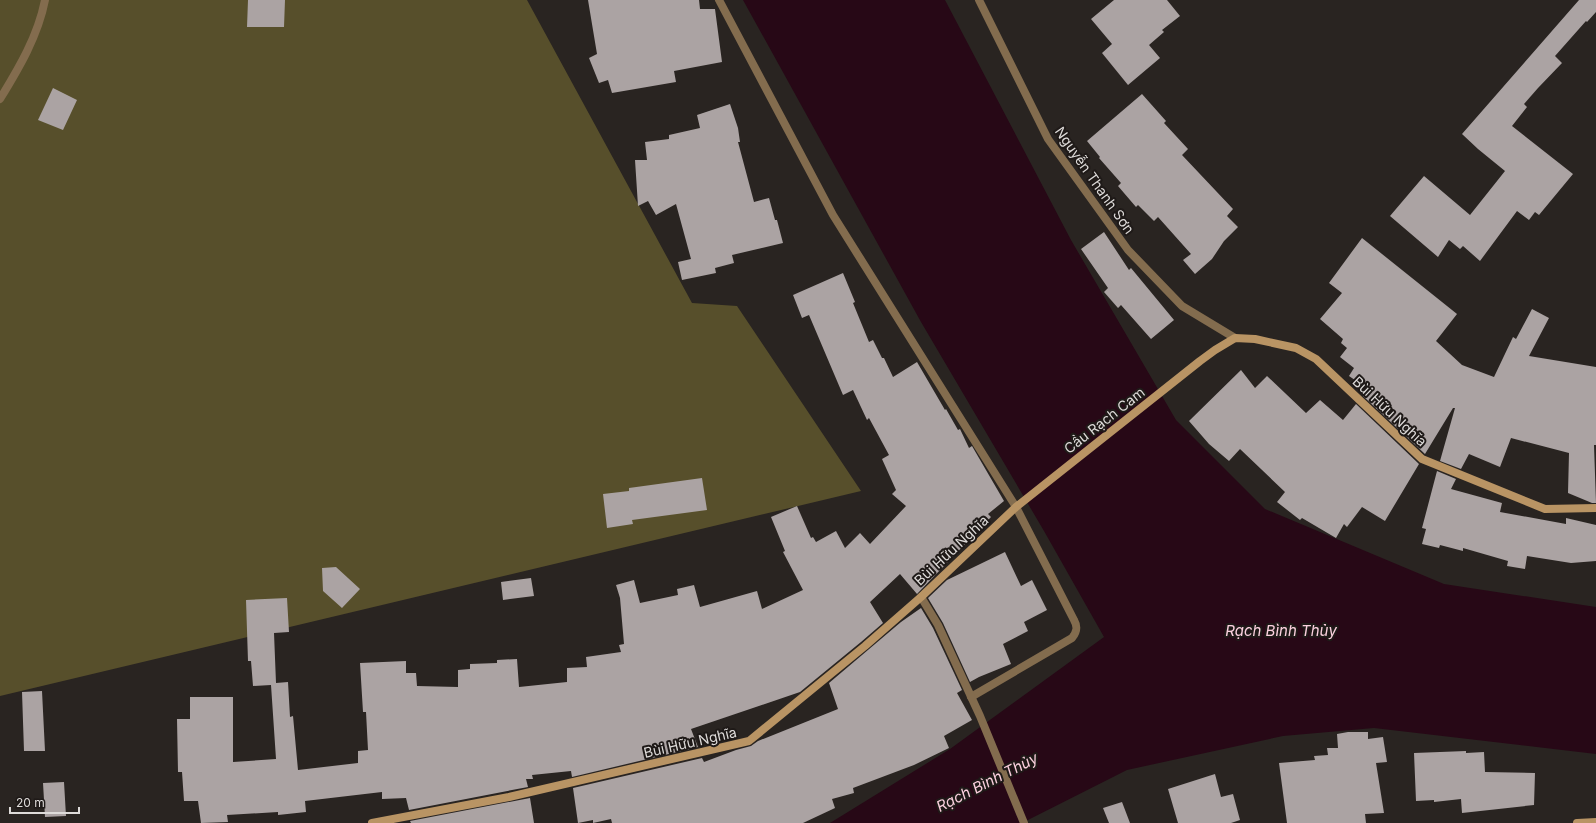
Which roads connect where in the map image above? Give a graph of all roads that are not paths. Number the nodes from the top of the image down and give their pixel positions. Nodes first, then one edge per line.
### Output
1 (44, 0) edge
2 (719, 0) edge
3 (979, 0) edge
4 (0, 99) edge
5 (1235, 338) junction
6 (1024, 500) joint
7 (1016, 507) junction
8 (1596, 508) edge
9 (921, 597) junction
10 (971, 697) junction
11 (1596, 822) edge
12 (372, 823) edge
13 (1024, 823) edge
14 (1577, 823) edge

1 - 4 street
2 - 7 street
3 - 5 street, Nguyễn Thanh Sơn
5 - 6 main road, Cầu Rạch Cam
5 - 8 main road, Bùi Hữu Nghĩa
6 - 7 main road, Bùi Hữu Nghĩa
7 - 9 main road, Bùi Hữu Nghĩa
7 - 10 street
9 - 10 street
9 - 12 main road, Bùi Hữu Nghĩa
10 - 13 street
11 - 14 main road

